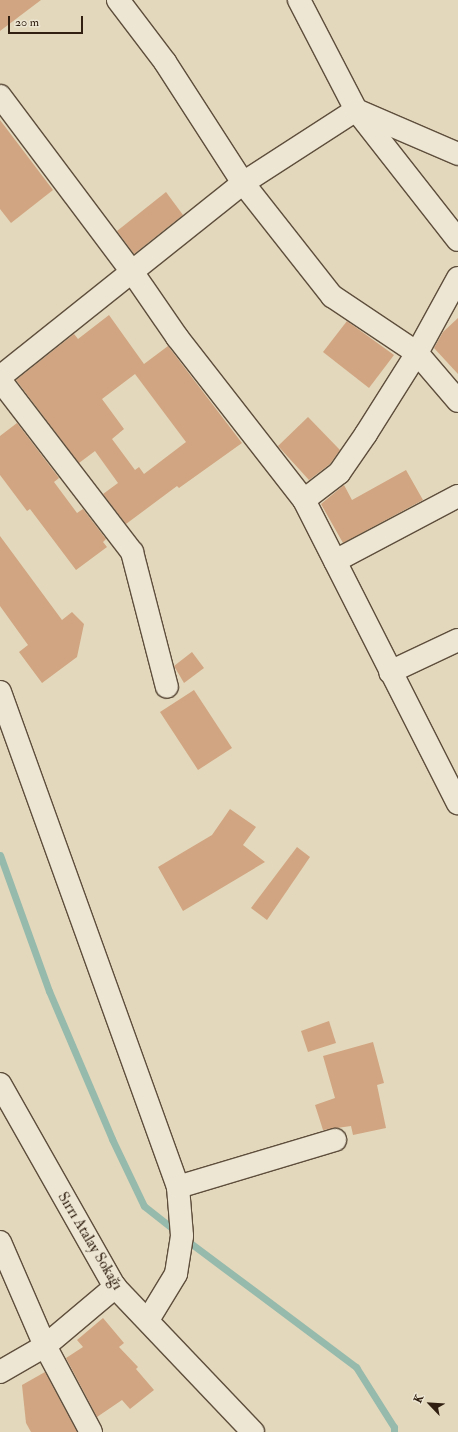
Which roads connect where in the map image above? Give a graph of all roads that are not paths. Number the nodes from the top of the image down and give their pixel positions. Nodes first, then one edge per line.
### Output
1 (118, 0) edge
2 (299, 0) edge
3 (0, 96) edge
4 (356, 110) junction
5 (458, 154) edge
6 (243, 183) junction
7 (458, 240) edge
8 (133, 273) junction
9 (458, 278) edge
10 (417, 353) junction
11 (0, 378) edge
12 (458, 401) edge
13 (458, 496) edge
14 (304, 500) junction
15 (335, 561) junction
16 (458, 640) edge
17 (390, 672) junction
18 (167, 687) dead end
19 (0, 692) edge
20 (455, 790) edge
21 (0, 1084) edge
22 (335, 1140) dead end
23 (178, 1187) junction
24 (0, 1242) edge
25 (115, 1287) junction
26 (148, 1320) junction
27 (45, 1346) junction
28 (0, 1372) edge
29 (91, 1432) edge
30 (253, 1432) edge

1 - 6 street
2 - 4 street
3 - 8 street
4 - 5 street
4 - 6 street
4 - 7 street
6 - 8 street
6 - 10 street
8 - 11 street
8 - 14 street
9 - 10 street
10 - 12 street
10 - 14 street
11 - 18 street
13 - 15 street
14 - 15 street
15 - 17 street
16 - 17 street
17 - 20 street
19 - 23 street
21 - 25 street, Sırrı Atalay Sokağı
22 - 23 street
23 - 26 street
24 - 27 street
25 - 26 street, Sırrı Atalay Sokağı
25 - 27 street
26 - 30 street, Sırrı Atalay Sokağı
27 - 28 street
27 - 29 street

